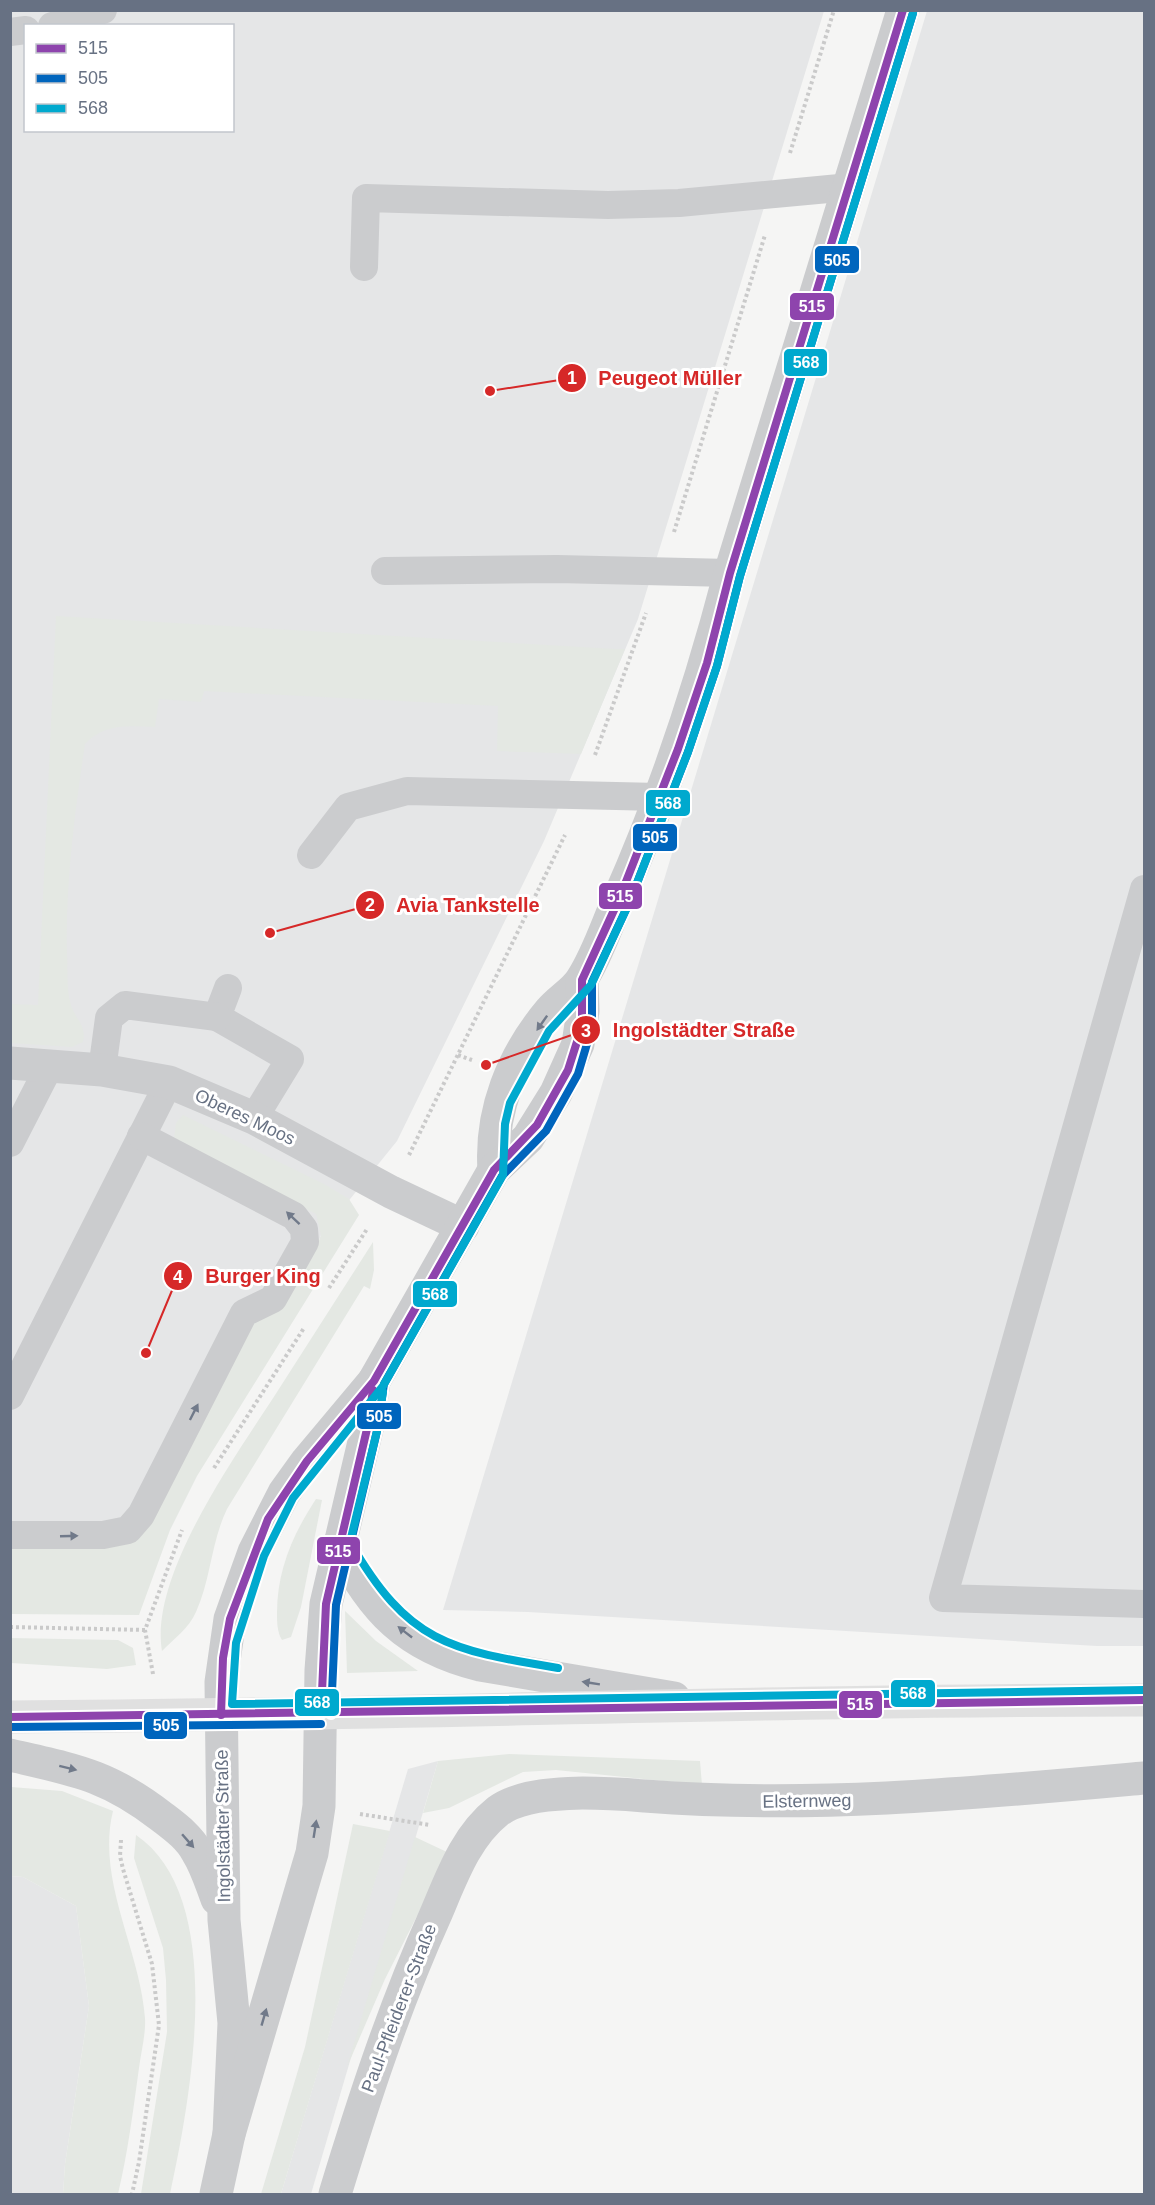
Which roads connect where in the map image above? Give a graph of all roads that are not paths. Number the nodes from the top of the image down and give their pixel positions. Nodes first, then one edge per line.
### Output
1 (102, 10) edge
2 (903, 10) edge
3 (58, 24) edge
4 (850, 187) junction
5 (364, 267) dead end
6 (385, 571) dead end
7 (730, 573) junction
8 (659, 797) junction
9 (311, 855) dead end
10 (1144, 889) edge
11 (582, 980) junction
12 (228, 988) dead end
13 (217, 1017) junction
14 (10, 1063) edge
15 (50, 1065) junction
16 (102, 1070) junction
17 (169, 1082) junction
18 (254, 1118) junction
19 (13, 1133) edge
20 (141, 1136) junction
21 (494, 1170) junction
22 (463, 1226) junction
23 (374, 1381) junction
24 (10, 1396) edge
25 (10, 1535) edge
26 (339, 1544) junction
27 (1144, 1604) edge
28 (1144, 1700) edge
29 (711, 1705) junction
30 (321, 1714) junction
31 (221, 1715) junction
32 (10, 1717) edge
33 (10, 1755) edge
34 (1144, 1778) edge
35 (478, 1829) joint
36 (224, 1920) junction
37 (229, 2134) junction
38 (216, 2194) edge
39 (335, 2194) edge

1 - 3 lane
2 - 4 street, Ingolstädter Straße
4 - 5 lane
4 - 7 street, Ingolstädter Straße
6 - 7 lane
7 - 8 street, Ingolstädter Straße
8 - 9 lane
8 - 11 street, Ingolstädter Straße
10 - 27 lane
11 -> 21 street, Ingolstädter Straße
11 - 21 street, Ingolstädter Straße
12 - 13 lane
13 - 16 lane
13 - 18 lane
14 - 15 street, Oberes Moos
15 - 16 street, Oberes Moos
15 - 19 lane
16 - 17 street, Oberes Moos
17 - 18 street, Oberes Moos
17 - 20 lane
18 - 22 street, Oberes Moos
20 - 24 lane
25 -> 20 lane
21 - 22 street, Ingolstädter Straße
22 - 23 street, Ingolstädter Straße
23 - 26 street, Ingolstädter Straße
23 - 31 street, Ingolstädter Straße
29 -> 26 street
26 - 30 street, Ingolstädter Straße
28 - 29 main road
29 - 30 main road
30 - 31 main road
37 -> 30 street, Ingolstädter Straße
31 - 32 main road
31 - 36 street, Ingolstädter Straße
33 -> 36 street
34 - 35 street, Elsternweg
35 - 39 street, Paul-Pfleiderer-Straße
36 - 37 street, Ingolstädter Straße
37 - 38 street, Ingolstädter Straße

